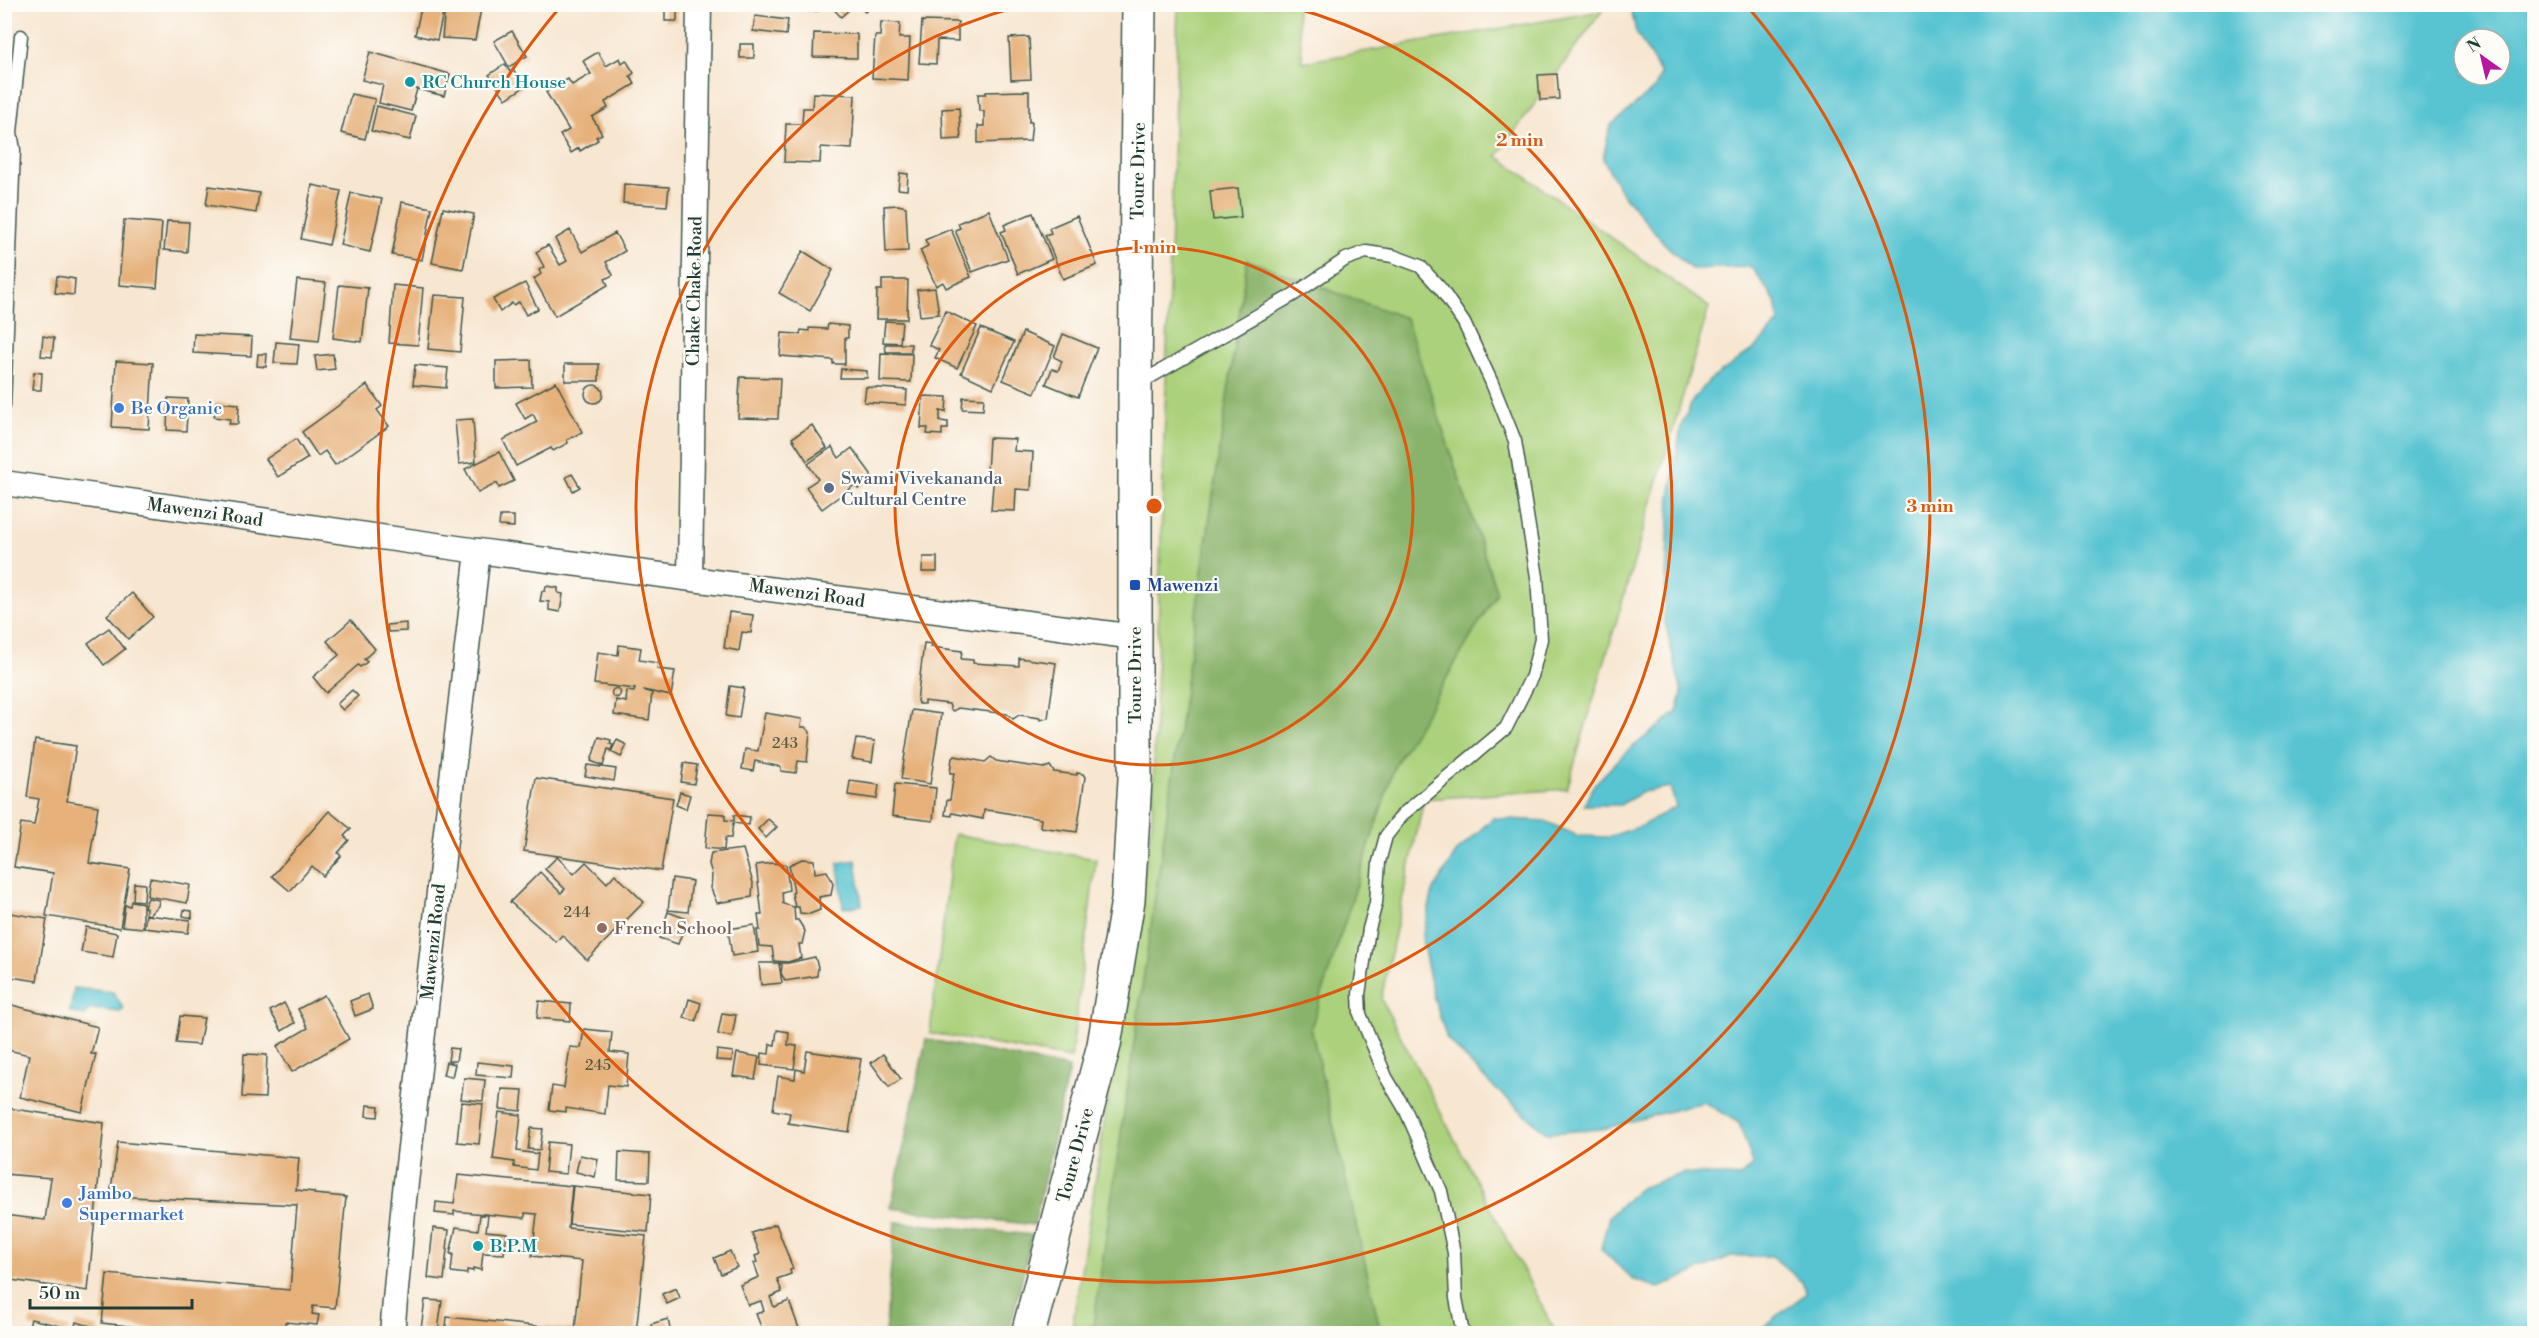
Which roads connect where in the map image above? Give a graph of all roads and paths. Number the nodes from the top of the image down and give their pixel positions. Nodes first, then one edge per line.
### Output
1 (699, 4) edge
2 (1139, 4) edge
3 (21, 36) dead end
4 (1135, 386) junction
5 (4, 406) edge
6 (4, 483) edge
7 (478, 550) junction
8 (690, 577) junction
9 (1136, 637) junction
10 (392, 1334) edge
11 (1028, 1334) edge
12 (1462, 1334) edge

1 - 8 street, Chake Chake Road
2 - 4 street, Toure Drive
3 - 5 lane
4 - 9 street, Toure Drive
4 - 12 lane
6 - 7 street, Mawenzi Road
7 - 8 street, Mawenzi Road
7 - 10 street, Mawenzi Road
8 - 9 street, Mawenzi Road
9 - 11 street, Toure Drive

